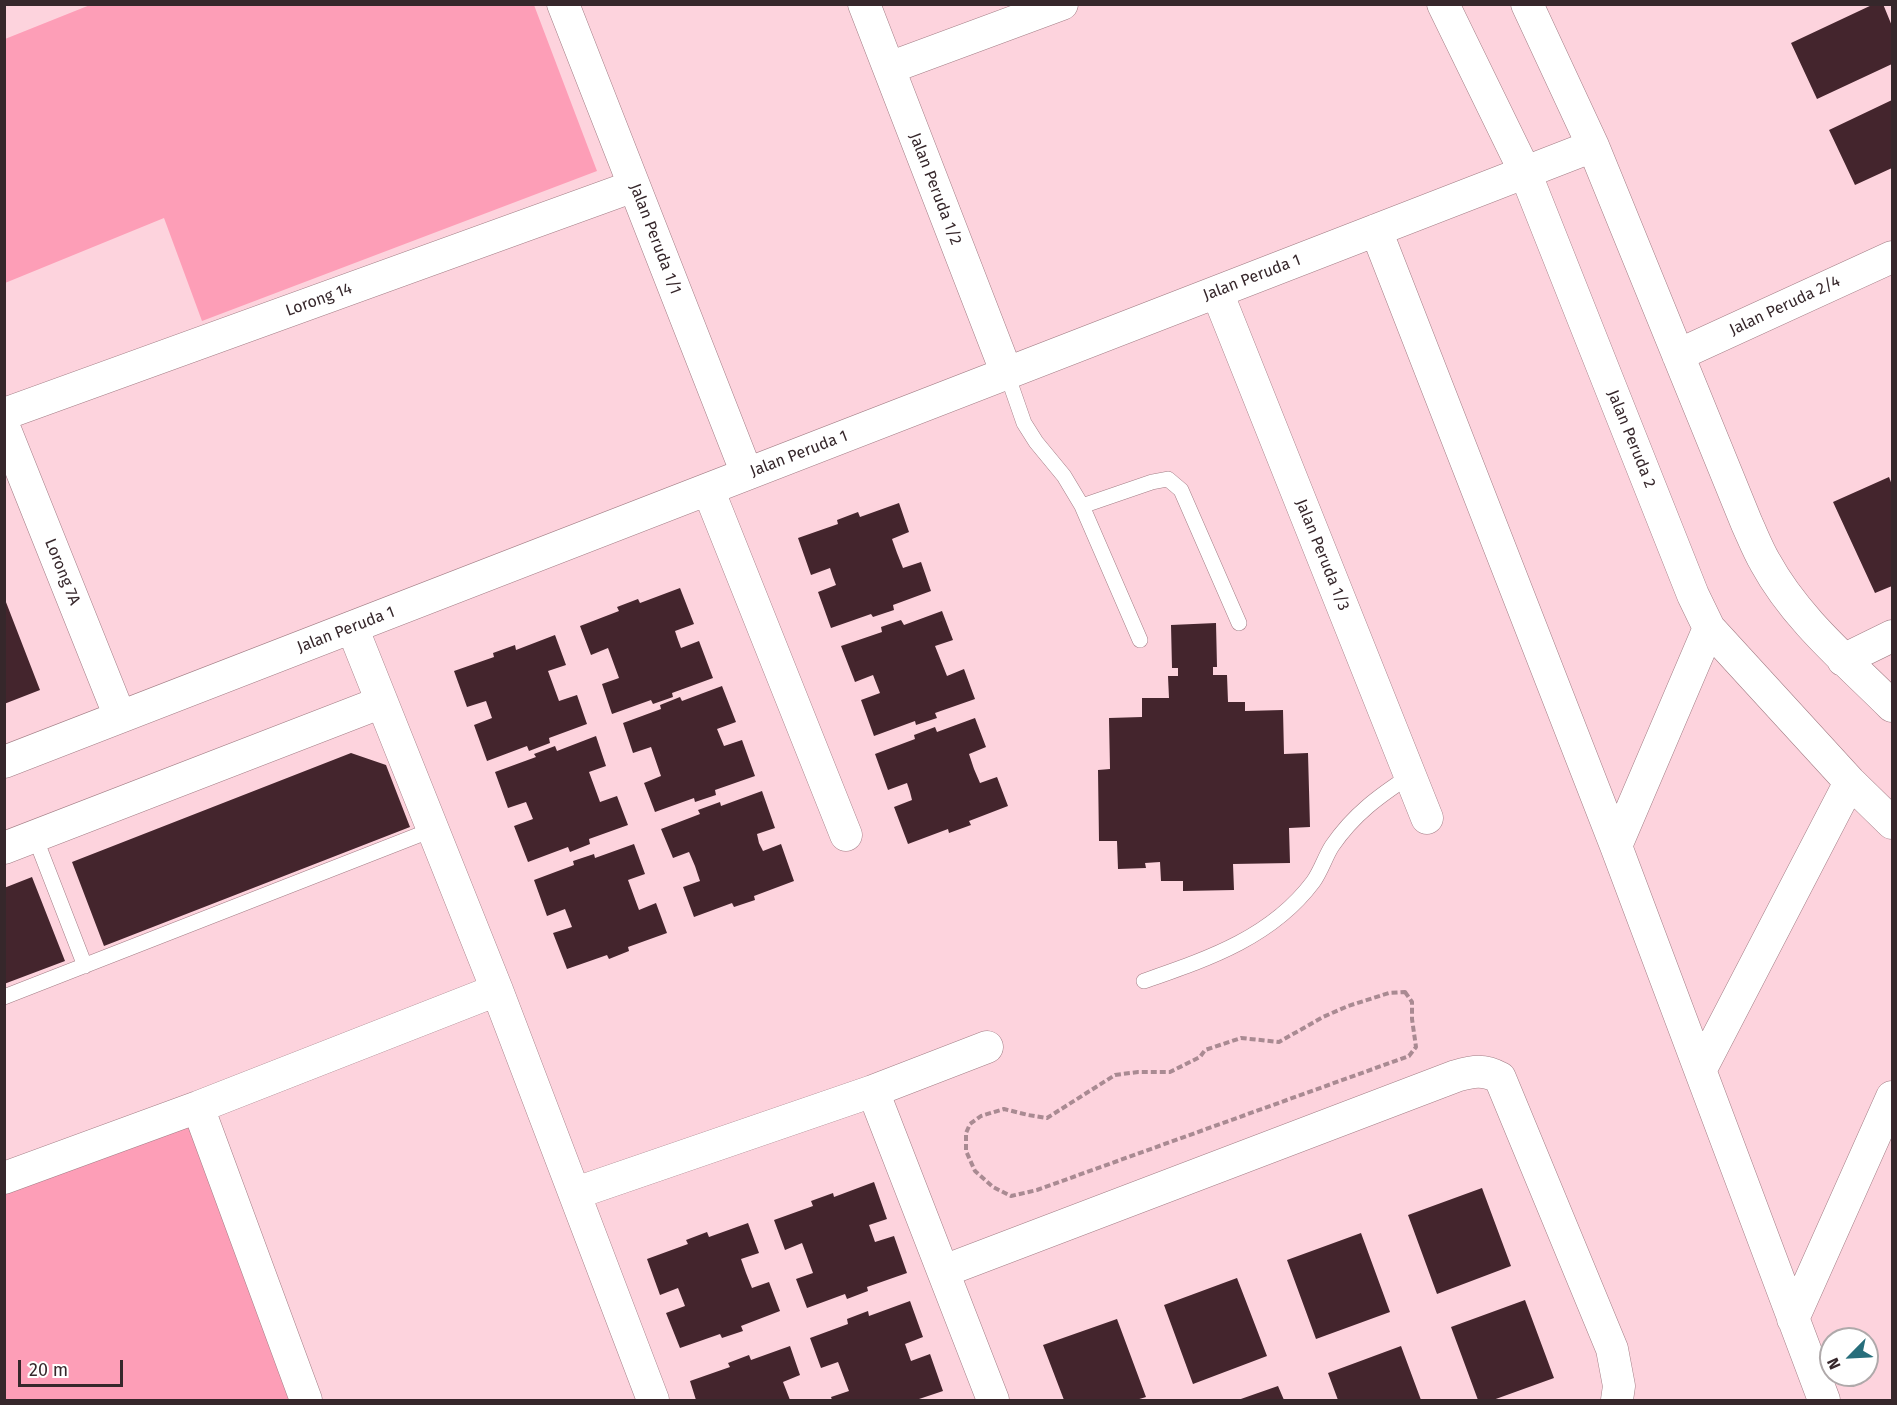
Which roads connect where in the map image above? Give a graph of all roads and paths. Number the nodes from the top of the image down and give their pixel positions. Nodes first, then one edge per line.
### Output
1 (563, 4) edge
2 (864, 4) edge
3 (1062, 4) edge
4 (1443, 4) edge
5 (1527, 4) edge
6 (889, 68) junction
7 (1593, 146) junction
8 (1525, 172) junction
9 (634, 186) junction
10 (1376, 230) junction
11 (1893, 257) edge
12 (1217, 292) junction
13 (1678, 355) junction
14 (1007, 374) junction
15 (4, 414) edge
16 (4, 428) edge
17 (747, 474) junction
18 (708, 489) junction
19 (1082, 506) junction
20 (1239, 623) dead end
21 (352, 627) junction
22 (1709, 628) junction
23 (1893, 636) edge
24 (1140, 640) dead end
25 (1843, 660) junction
26 (382, 702) junction
27 (1893, 706) edge
28 (120, 717) junction
29 (4, 762) edge
30 (1411, 776) junction
31 (1850, 782) junction
32 (1427, 818) dead end
33 (1893, 823) edge
34 (434, 829) junction
35 (846, 836) dead end
36 (35, 837) junction
37 (1616, 846) junction
38 (4, 848) edge
39 (85, 966) junction
40 (1144, 981) dead end
41 (497, 990) junction
42 (4, 997) edge
43 (987, 1047) dead end
44 (1205, 1050) joint
45 (1701, 1069) junction
46 (873, 1091) junction
47 (1893, 1096) edge
48 (198, 1107) junction
49 (4, 1178) edge
50 (576, 1194) junction
51 (944, 1271) junction
52 (1793, 1319) junction
53 (306, 1401) edge
54 (653, 1401) edge
55 (993, 1401) edge
56 (1617, 1401) edge
57 (1824, 1401) edge

1 - 9 street, Jalan Peruda 1/1
2 - 6 street, Jalan Peruda 1/2
3 - 6 street
4 - 8 street, Jalan Peruda 2
5 - 7 street
6 - 14 street, Jalan Peruda 1/2
7 - 8 street, Jalan Peruda 1
7 - 13 street
8 - 10 street, Jalan Peruda 1
8 - 22 street, Jalan Peruda 2
9 - 15 street, Lorong 14
9 - 17 street, Jalan Peruda 1/1
10 - 12 street, Jalan Peruda 1
10 - 37 street
11 - 13 street, Jalan Peruda 2/4
12 - 14 street, Jalan Peruda 1
12 - 30 street, Jalan Peruda 1/3
13 - 25 street
14 - 17 street, Jalan Peruda 1
14 - 19 lane
16 - 28 street, Lorong 7A
17 - 18 street, Jalan Peruda 1
18 - 21 street, Jalan Peruda 1
18 - 35 street
19 - 20 lane
19 - 24 lane
21 - 26 street
21 - 28 street, Jalan Peruda 1
22 - 31 street, Jalan Peruda 2
22 - 37 street
23 - 25 street
25 - 27 street
26 - 34 street
26 - 36 street
28 - 29 street, Jalan Peruda 1
30 - 32 street, Jalan Peruda 1/3
30 - 40 lane
31 - 33 street, Jalan Peruda 2
31 - 45 street
34 - 39 lane
34 - 41 street
36 - 38 street
36 - 39 lane
37 - 45 street
39 - 42 lane
41 - 48 street
41 - 50 street
43 - 46 street
44 - 44 path
45 - 52 street
46 - 50 street
46 - 51 street
47 - 52 street
48 - 49 street
48 - 53 street
50 - 54 street
51 - 55 street
51 - 56 street
52 - 57 street

